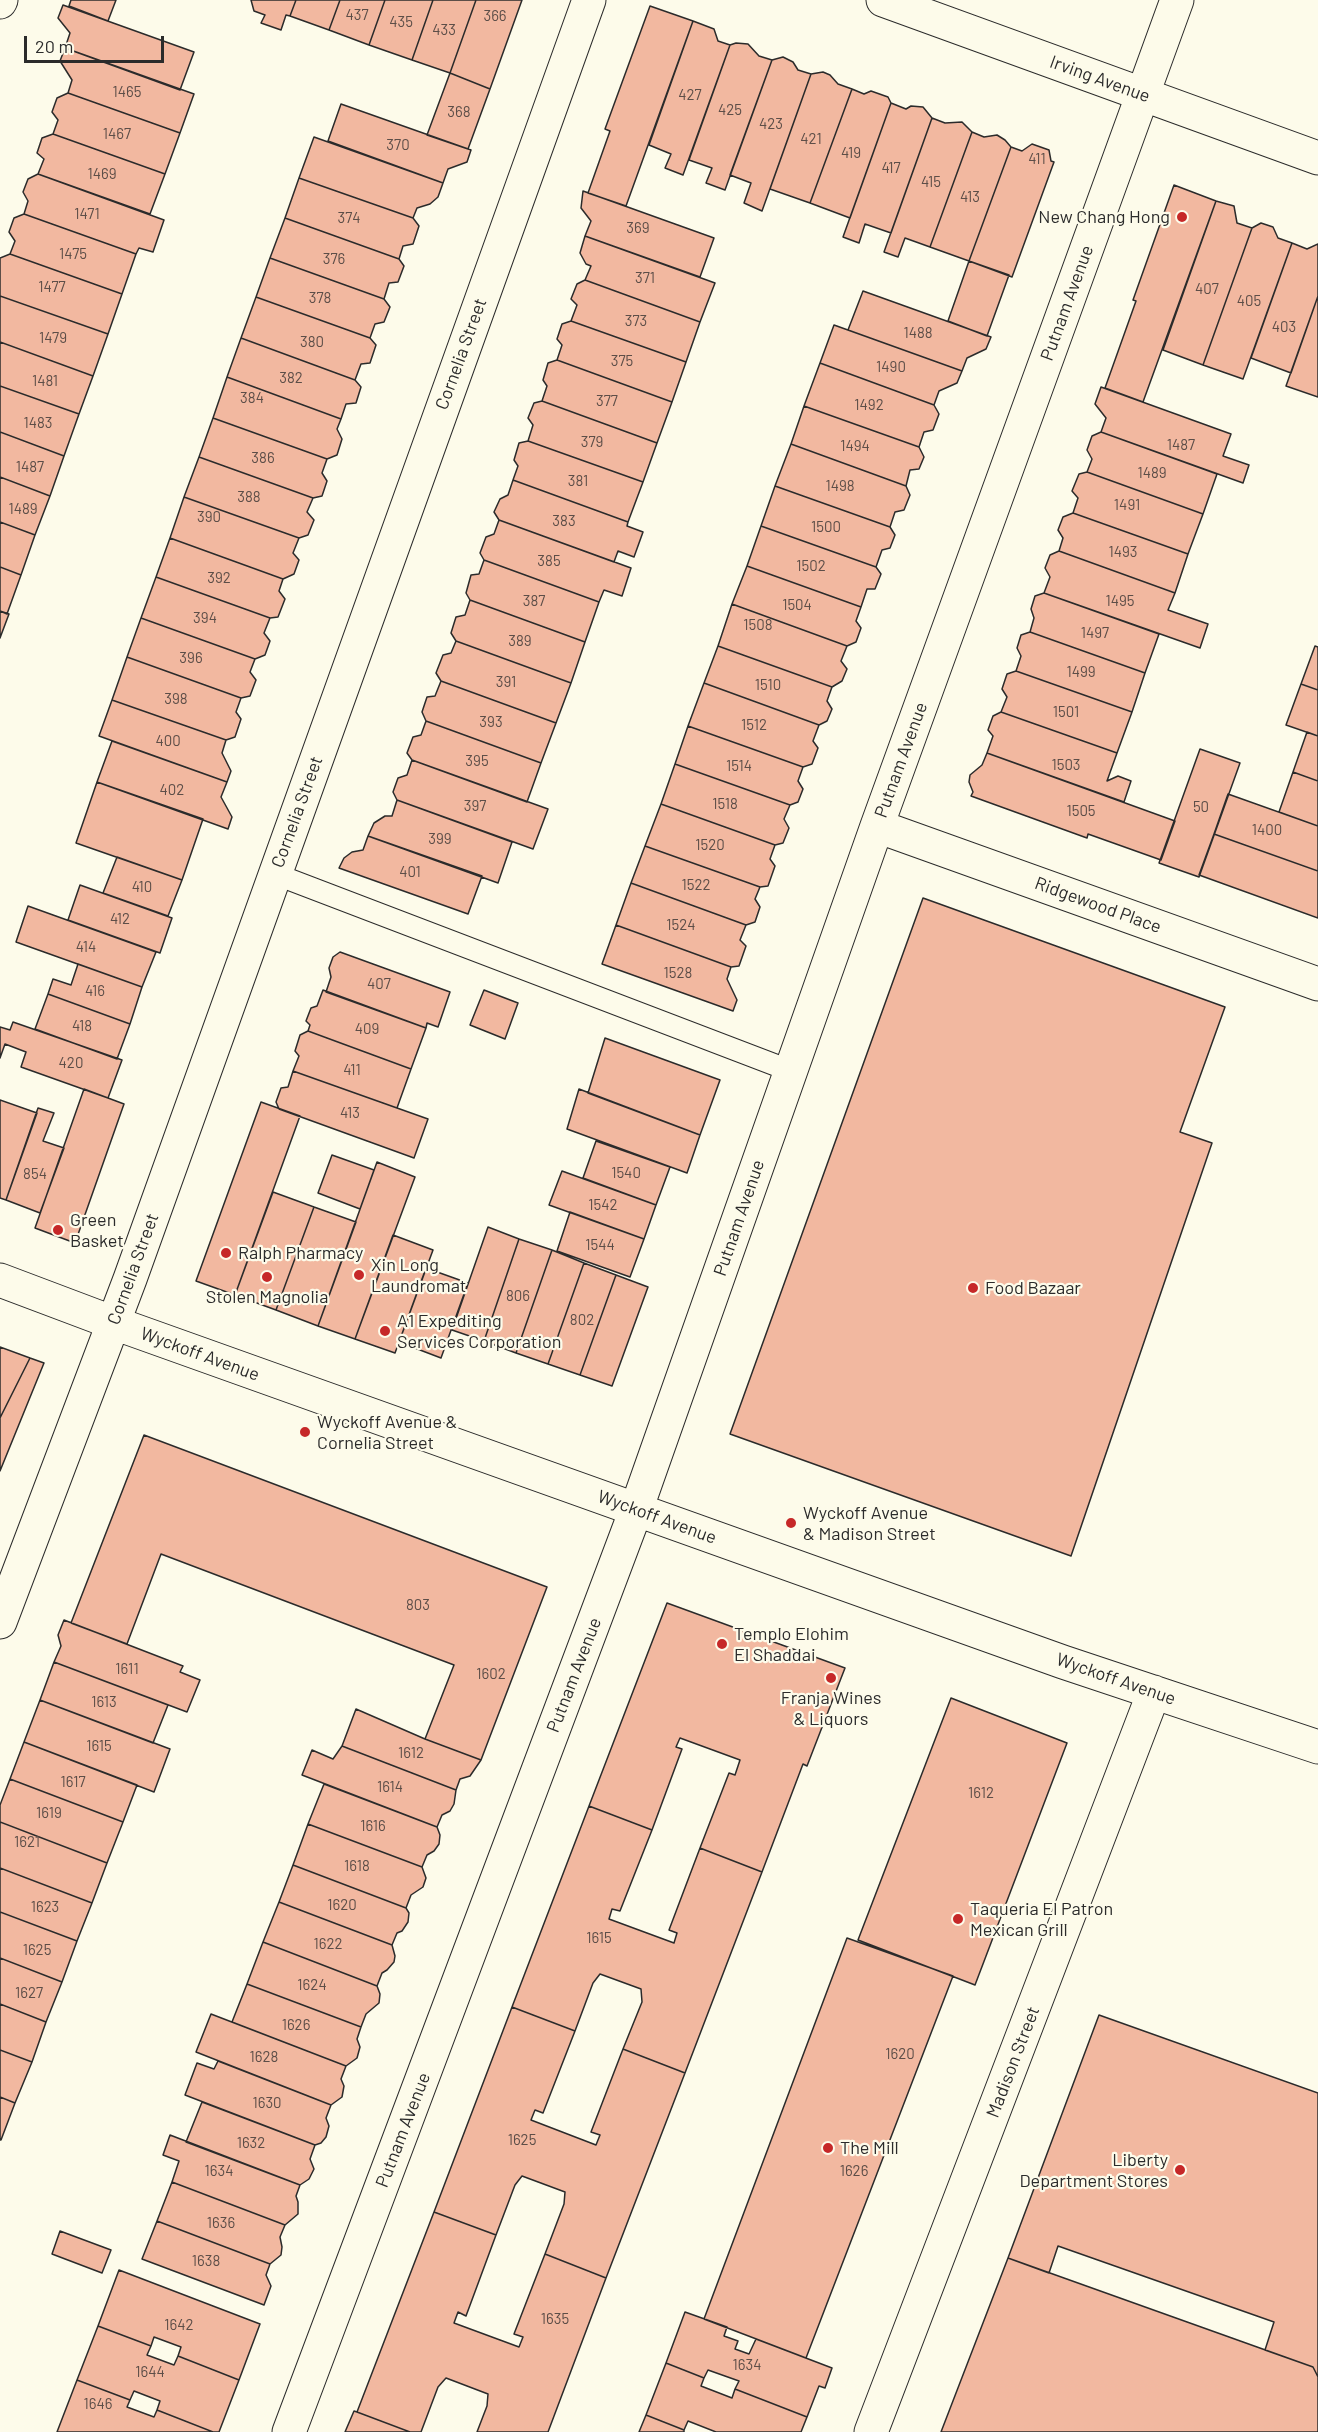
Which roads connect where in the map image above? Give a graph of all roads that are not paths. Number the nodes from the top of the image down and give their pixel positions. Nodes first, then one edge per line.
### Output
1 (589, 0) edge
2 (883, 0) edge
3 (1177, 0) edge
4 (1143, 94) junction
5 (1318, 158) edge
6 (877, 826) junction
7 (275, 874) junction
8 (1318, 984) edge
9 (791, 1071) junction
10 (0, 1280) edge
11 (114, 1323) junction
12 (636, 1510) junction
13 (0, 1622) edge
14 (1154, 1692) junction
15 (1318, 1747) edge
16 (289, 2432) edge
17 (872, 2432) edge

1 - 7 street, Cornelia Street
2 - 4 street, Irving Avenue
3 - 4 street, Putnam Avenue
4 - 5 street, Irving Avenue
4 - 6 street, Putnam Avenue
6 - 8 street, Ridgewood Place
6 - 9 street, Putnam Avenue
7 - 9 lane
7 - 11 street, Cornelia Street
9 - 12 street, Putnam Avenue
10 - 11 street, Wyckoff Avenue
11 - 12 street, Wyckoff Avenue
11 - 13 street, Cornelia Street
12 - 14 street, Wyckoff Avenue
12 - 16 street, Putnam Avenue
14 - 15 street, Wyckoff Avenue
14 - 17 street, Madison Street

